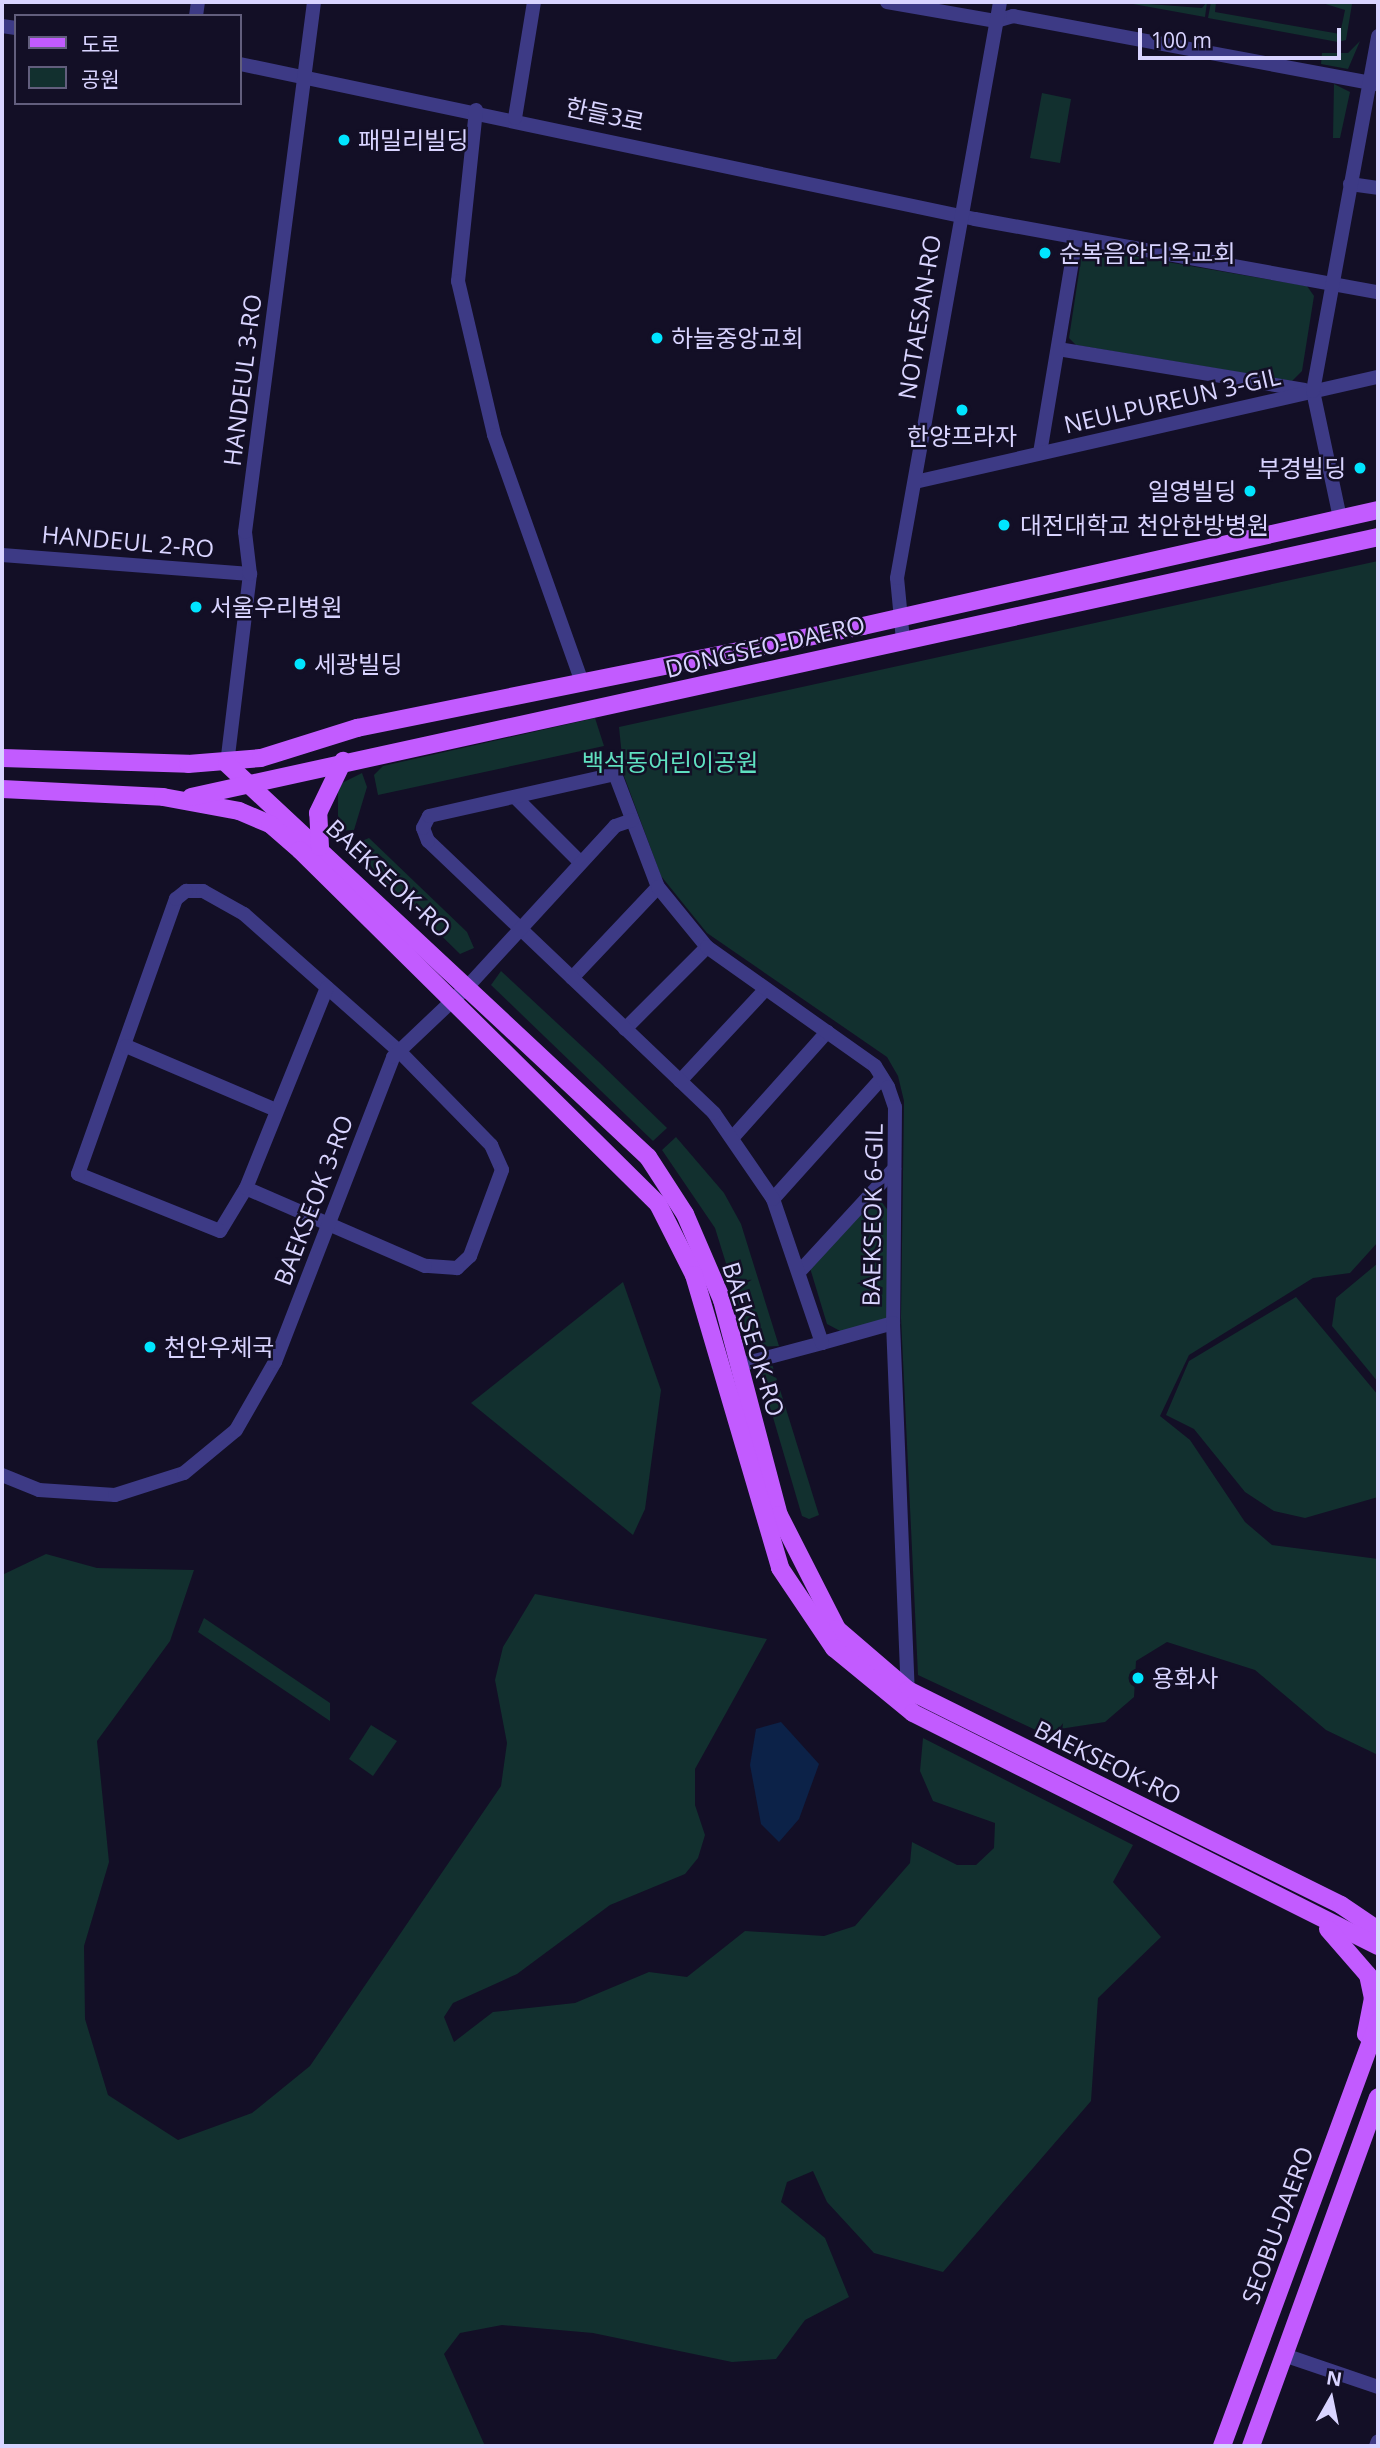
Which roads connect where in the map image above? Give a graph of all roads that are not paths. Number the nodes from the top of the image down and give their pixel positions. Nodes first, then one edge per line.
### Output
1 (314, 2) edge
2 (534, 2) edge
3 (887, 2) edge
4 (1000, 2) edge
5 (996, 21) junction
6 (1378, 36) edge
7 (242, 64) edge
8 (304, 76) junction
9 (1374, 83) edge
10 (476, 110) junction
11 (515, 118) junction
12 (1350, 184) junction
13 (1378, 188) edge
14 (959, 214) junction
15 (1076, 238) junction
16 (1333, 284) junction
17 (1378, 292) edge
18 (1058, 349) junction
19 (1378, 377) edge
20 (1313, 391) junction
21 (1040, 453) junction
22 (915, 482) junction
23 (1378, 510) edge
24 (1340, 518) junction
25 (1378, 537) edge
26 (2, 555) edge
27 (250, 575) junction
28 (900, 616) junction
29 (904, 640) junction
30 (582, 682) junction
31 (2, 758) edge
32 (343, 761) junction
33 (227, 764) junction
34 (2, 789) edge
35 (245, 789) junction
36 (163, 797) junction
37 (515, 797) junction
38 (632, 820) junction
39 (270, 824) junction
40 (320, 847) junction
41 (581, 863) junction
42 (658, 887) junction
43 (521, 930) junction
44 (707, 947) junction
45 (572, 978) junction
46 (469, 985) junction
47 (327, 988) junction
48 (763, 992) junction
49 (454, 1000) junction
50 (625, 1029) junction
51 (827, 1032) junction
52 (126, 1046) junction
53 (399, 1051) junction
54 (882, 1078) junction
55 (680, 1081) junction
56 (274, 1109) junction
57 (734, 1136) junction
58 (894, 1169) junction
59 (246, 1188) junction
60 (774, 1199) junction
61 (328, 1224) junction
62 (800, 1271) junction
63 (893, 1322) junction
64 (822, 1343) junction
65 (739, 1365) junction
66 (2, 1475) edge
67 (908, 1690) junction
68 (1341, 1906) junction
69 (1310, 1913) junction
70 (1378, 1916) edge
71 (1378, 1930) edge
72 (1378, 1946) edge
73 (1378, 2022) edge
74 (1364, 2059) junction
75 (1378, 2098) edge
76 (1284, 2355) junction
77 (1378, 2387) edge
78 (1378, 2441) edge
79 (1222, 2446) edge
80 (1251, 2446) edge
81 (1376, 2446) edge

1 - 8 street, HANDEUL 3-RO
2 - 11 street
3 - 5 street
4 - 5 street, NOTAESAN-RO
5 - 9 street
5 - 14 street, NOTAESAN-RO
6 - 9 street
7 - 8 street, 한들3로
8 - 10 street, 한들3로
8 - 27 street, HANDEUL 3-RO
9 - 12 street
10 - 11 street, 한들3로
10 - 30 street
11 - 14 street, 한들3로
12 - 13 street
12 - 16 street
14 - 15 street, 한들3로
14 - 22 street, NOTAESAN-RO
15 - 16 street, 한들3로
15 - 18 street, NEULPUREUN 3-GIL
16 - 17 street, 한들3로
16 - 20 street
18 - 20 street, NEULPUREUN 3-GIL
18 - 21 street, NEULPUREUN 3-GIL
19 - 20 street, NEULPUREUN 3-GIL
20 - 21 street, NEULPUREUN 3-GIL
20 - 24 street
21 - 22 street, NEULPUREUN 3-GIL
22 - 28 street, NOTAESAN-RO
23 - 24 main road, DONGSEO-DAERO
24 - 28 main road, DONGSEO-DAERO
25 - 29 main road, DONGSEO-DAERO
26 - 27 street, HANDEUL 2-RO
27 - 33 street, HANDEUL 3-RO
28 - 29 street, NOTAESAN-RO
28 - 30 main road, DONGSEO-DAERO
29 - 32 main road, DONGSEO-DAERO
30 - 33 main road, DONGSEO-DAERO
31 - 33 main road
32 - 35 main road, DONGSEO-DAERO
32 - 40 main road
33 - 35 main road, BAEKSEOK-RO
34 - 36 main road, BAEKSEOK-RO
35 - 36 main road, DONGSEO-DAERO
35 - 39 main road
35 - 40 main road, BAEKSEOK-RO
36 - 39 main road, BAEKSEOK-RO
37 - 38 street, BAEKSEOK 6-GIL
37 - 41 street
37 - 43 street
38 - 41 street, BAEKSEOK 3-RO
38 - 42 street, BAEKSEOK 6-GIL
39 - 49 main road, BAEKSEOK-RO
40 - 46 main road, BAEKSEOK-RO
41 - 43 street, BAEKSEOK 3-RO
42 - 44 street, BAEKSEOK 6-GIL
42 - 45 street
43 - 45 street
43 - 46 street, BAEKSEOK 3-RO
44 - 48 street, BAEKSEOK 6-GIL
44 - 50 street
45 - 50 street
46 - 49 street, BAEKSEOK 3-RO
46 - 65 main road, BAEKSEOK-RO
47 - 52 street
47 - 53 street
47 - 56 street
48 - 51 street, BAEKSEOK 6-GIL
48 - 55 street
49 - 53 street, BAEKSEOK 3-RO
49 - 69 main road, BAEKSEOK-RO
50 - 55 street
51 - 54 street, BAEKSEOK 6-GIL
51 - 57 street
52 - 56 street
52 - 59 street
53 - 61 street, BAEKSEOK 3-RO
53 - 61 street
54 - 58 street, BAEKSEOK 6-GIL
54 - 60 street
55 - 57 street
56 - 59 street
57 - 60 street
58 - 62 street
58 - 63 street, BAEKSEOK 6-GIL
59 - 61 street
60 - 62 street
61 - 66 street, BAEKSEOK 3-RO
62 - 64 street
63 - 64 street
63 - 67 street, BAEKSEOK 6-GIL
64 - 65 street
65 - 67 main road, BAEKSEOK-RO
67 - 68 main road, BAEKSEOK-RO
68 - 70 main road
68 - 71 main road, BAEKSEOK-RO
69 - 72 main road, BAEKSEOK-RO
69 - 74 main road
73 - 74 main road, SEOBU-DAERO
74 - 79 main road, SEOBU-DAERO
75 - 76 main road, SEOBU-DAERO
76 - 77 street
76 - 80 main road, SEOBU-DAERO
78 - 81 street

